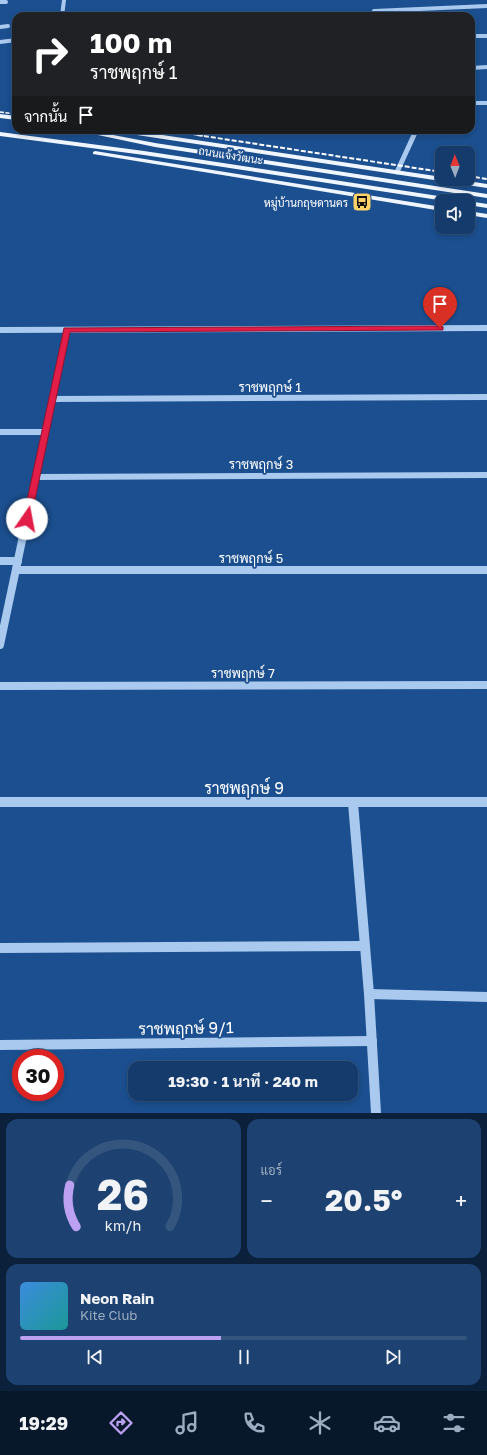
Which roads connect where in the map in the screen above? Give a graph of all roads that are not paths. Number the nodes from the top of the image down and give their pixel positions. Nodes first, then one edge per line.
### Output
1 (64, 0) edge
2 (0, 2) edge
3 (6, 2) dead end
4 (487, 6) edge
5 (62, 12) edge
6 (375, 12) edge
7 (8, 26) dead end
8 (0, 27) edge
9 (475, 36) edge
10 (487, 36) edge
11 (12, 40) edge
12 (0, 42) edge
13 (487, 67) edge
14 (475, 68) edge
15 (475, 103) edge
16 (487, 103) edge
17 (0, 116) edge
18 (12, 118) edge
19 (98, 134) edge
20 (144, 134) edge
21 (414, 134) edge
22 (0, 135) edge
23 (397, 172) junction
24 (435, 178) edge
25 (475, 184) edge
26 (487, 186) edge
27 (487, 196) edge
28 (435, 197) edge
29 (475, 203) edge
30 (487, 206) edge
31 (435, 208) edge
32 (475, 214) edge
33 (487, 216) edge
34 (487, 328) edge
35 (0, 330) edge
36 (67, 330) junction
37 (487, 397) edge
38 (52, 399) junction
39 (0, 432) edge
40 (45, 432) junction
41 (487, 475) edge
42 (36, 477) junction
43 (0, 561) edge
44 (18, 561) junction
45 (16, 570) junction
46 (487, 570) edge
47 (0, 645) edge
48 (487, 685) edge
49 (0, 686) edge
50 (0, 802) edge
51 (487, 802) edge
52 (353, 803) junction
53 (364, 946) junction
54 (0, 948) edge
55 (369, 994) junction
56 (487, 996) edge
57 (372, 1041) junction
58 (0, 1045) edge
59 (376, 1113) edge

1 - 5 street
2 - 3 street
4 - 6 street
7 - 8 street
9 - 10 street
11 - 12 street
13 - 14 street
15 - 16 street
17 - 18 main road
19 - 27 main road, ถนนแจ้งวัฒนะ
20 - 23 main road, ถนนแจ้งวัฒนะ
21 - 23 street
22 - 28 main road, ถนนแจ้งวัฒนะ
22 - 31 main road, ถนนแจ้งวัฒนะ
23 - 24 main road, ถนนแจ้งวัฒนะ
25 - 26 main road, ถนนแจ้งวัฒนะ
29 - 30 main road
32 - 33 main road
34 - 36 street
35 - 36 street
36 - 38 street
37 - 38 street, ราชพฤกษ์ 1
38 - 40 street
39 - 40 street
40 - 42 street
41 - 42 street, ราชพฤกษ์ 3
42 - 44 street
43 - 44 street
44 - 45 street
45 - 46 street, ราชพฤกษ์ 5
45 - 47 street
48 - 49 street, ราชพฤกษ์ 7
50 - 52 street, ราชพฤกษ์ 9
51 - 52 street, ราชพฤกษ์ 9
52 - 53 street
53 - 54 street
53 - 55 street
55 - 56 street
55 - 57 street
57 - 58 street, ราชพฤกษ์ 9/1
57 - 59 street

